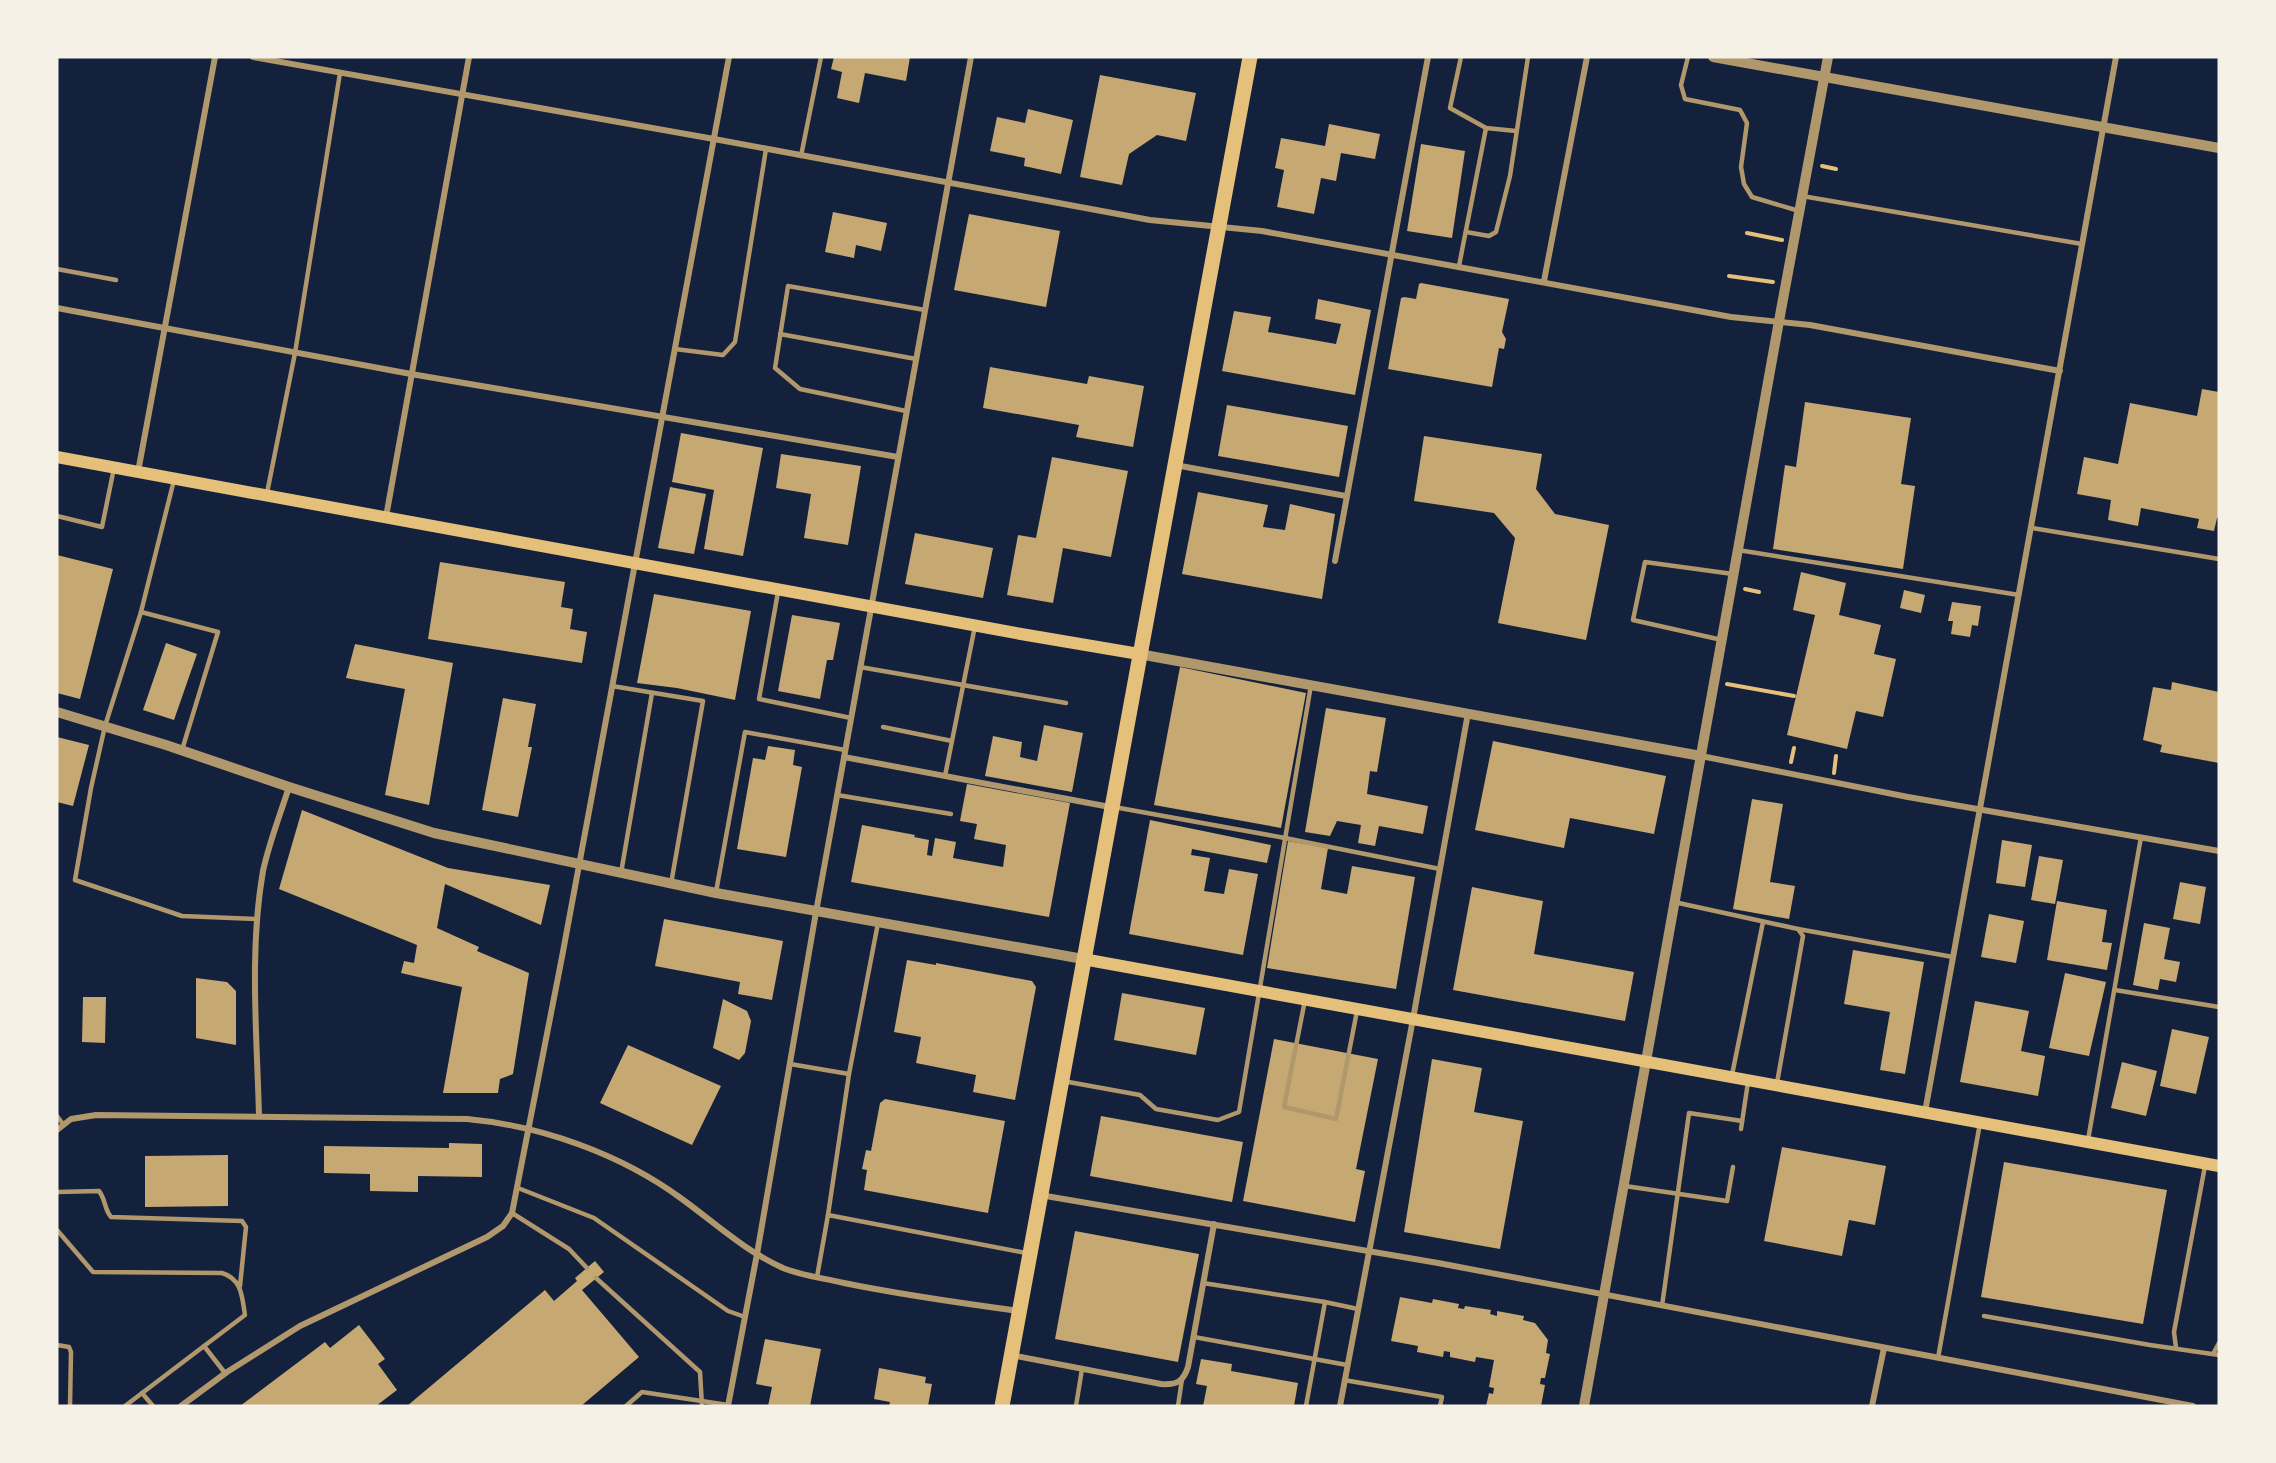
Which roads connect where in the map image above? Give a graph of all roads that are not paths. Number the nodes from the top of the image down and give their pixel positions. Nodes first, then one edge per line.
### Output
1 (215, 57) edge
2 (253, 57) edge
3 (469, 57) edge
4 (729, 57) edge
5 (821, 57) edge
6 (971, 57) edge
7 (1250, 57) edge
8 (1428, 57) edge
9 (1461, 57) edge
10 (1528, 57) edge
11 (1587, 57) edge
12 (1688, 57) edge
13 (1713, 57) edge
14 (1828, 57) edge
15 (2116, 57) edge
16 (340, 73) junction
17 (1824, 77) junction
18 (462, 96) junction
19 (1486, 128) junction
20 (2103, 128) junction
21 (1516, 131) junction
22 (714, 139) junction
23 (2219, 148) edge
24 (766, 149) junction
25 (801, 156) junction
26 (948, 184) junction
27 (1802, 196) junction
28 (1799, 212) junction
29 (1219, 226) junction
30 (1466, 232) junction
31 (2082, 244) junction
32 (1391, 254) junction
33 (1459, 266) junction
34 (57, 269) edge
35 (116, 280) dead end
36 (1544, 281) junction
37 (57, 308) edge
38 (925, 310) junction
39 (1779, 322) junction
40 (165, 327) junction
41 (780, 334) junction
42 (675, 349) junction
43 (295, 352) junction
44 (916, 359) junction
45 (2060, 371) junction
46 (411, 374) junction
47 (906, 411) junction
48 (663, 417) junction
49 (57, 457) edge
50 (898, 457) junction
51 (1174, 464) junction
52 (114, 468) junction
53 (138, 473) junction
54 (174, 479) junction
55 (266, 496) junction
56 (1346, 496) junction
57 (57, 516) edge
58 (386, 517) junction
59 (2032, 528) junction
60 (1738, 550) junction
61 (2219, 559) edge
62 (1335, 561) dead end
63 (635, 563) junction
64 (1733, 574) junction
65 (779, 590) junction
66 (2019, 595) junction
67 (871, 606) junction
68 (141, 612) junction
69 (975, 625) junction
70 (1722, 640) junction
71 (1139, 654) junction
72 (860, 667) junction
73 (963, 684) junction
74 (1311, 685) junction
75 (612, 686) junction
76 (652, 693) junction
77 (1066, 703) dead end
78 (57, 712) edge
79 (1468, 713) junction
80 (851, 718) junction
81 (105, 726) junction
82 (883, 727) dead end
83 (952, 741) junction
84 (182, 750) junction
85 (845, 750) junction
86 (1701, 756) junction
87 (844, 757) junction
88 (945, 776) junction
89 (289, 788) junction
90 (837, 795) junction
91 (1111, 807) junction
92 (1980, 809) junction
93 (951, 814) dead end
94 (2141, 837) junction
95 (1285, 838) junction
96 (2219, 851) edge
97 (579, 864) junction
98 (1440, 869) junction
99 (621, 873) junction
100 (671, 884) junction
101 (716, 893) junction
102 (1674, 902) junction
103 (816, 912) junction
104 (258, 919) junction
105 (1764, 922) junction
106 (878, 923) junction
107 (1798, 928) junction
108 (1953, 957) junction
109 (1083, 959) junction
110 (2115, 990) junction
111 (1258, 991) junction
112 (1305, 999) junction
113 (2219, 1007) edge
114 (1357, 1009) junction
115 (1413, 1019) junction
116 (1645, 1061) junction
117 (790, 1064) junction
118 (849, 1074) junction
119 (1731, 1077) junction
120 (1061, 1080) junction
121 (1748, 1080) junction
122 (1776, 1085) junction
123 (1925, 1113) junction
124 (57, 1116) edge
125 (259, 1116) junction
126 (1742, 1121) junction
127 (1980, 1123) junction
128 (59, 1127) edge
129 (528, 1129) junction
130 (1741, 1129) dead end
131 (2088, 1143) junction
132 (2205, 1163) junction
133 (2219, 1166) edge
134 (1733, 1167) dead end
135 (1623, 1186) junction
136 (518, 1188) junction
137 (57, 1192) edge
138 (1677, 1194) junction
139 (1040, 1195) junction
140 (512, 1213) junction
141 (828, 1215) junction
142 (1214, 1224) junction
143 (57, 1230) edge
144 (1369, 1251) junction
145 (757, 1254) junction
146 (1030, 1254) junction
147 (587, 1268) dead end
148 (817, 1277) junction
149 (596, 1278) dead end
150 (1203, 1283) junction
151 (240, 1286) junction
152 (1604, 1295) junction
153 (1324, 1302) junction
154 (1662, 1306) junction
155 (1358, 1309) junction
156 (1019, 1311) junction
157 (1984, 1316) dead end
158 (745, 1317) junction
159 (1194, 1337) junction
160 (2219, 1343) edge
161 (57, 1345) edge
162 (204, 1346) junction
163 (1884, 1348) junction
164 (2175, 1348) junction
165 (2216, 1354) edge
166 (1011, 1356) junction
167 (1315, 1358) junction
168 (1938, 1358) junction
169 (1347, 1365) junction
170 (1082, 1369) junction
171 (225, 1373) junction
172 (1182, 1380) junction
173 (1344, 1380) junction
174 (142, 1393) junction
175 (703, 1404) edge
176 (728, 1405) edge
177 (70, 1406) edge
178 (125, 1406) edge
179 (153, 1406) edge
180 (181, 1406) edge
181 (626, 1406) edge
182 (1002, 1406) edge
183 (1076, 1406) edge
184 (1178, 1406) edge
185 (1306, 1406) edge
186 (1340, 1406) edge
187 (1440, 1406) edge
188 (1584, 1406) edge
189 (1872, 1406) edge
190 (2193, 1406) edge

1 - 40 street
2 - 16 street
3 - 18 street
4 - 22 street
5 - 25 lane
6 - 26 street
7 - 29 main road
8 - 32 street
9 - 19 lane
10 - 21 lane
11 - 36 street
12 - 28 lane
13 - 17 street
14 - 17 street
15 - 20 street
16 - 18 street
16 - 43 lane
17 - 20 street
17 - 27 street
18 - 22 street
18 - 46 street
19 - 21 lane
19 - 30 lane
20 - 23 street
20 - 31 street
21 - 30 lane
22 - 24 street
22 - 42 street
24 - 25 street
24 - 42 lane
25 - 26 street
26 - 29 street
26 - 38 street
27 - 28 street
27 - 31 lane
28 - 39 street
29 - 32 street
29 - 51 main road
30 - 33 lane
31 - 45 street
32 - 33 street
32 - 56 street
33 - 36 street
34 - 35 lane
36 - 39 street
37 - 40 street
38 - 41 lane
38 - 44 street
39 - 45 street
39 - 60 street
40 - 43 street
40 - 53 street
41 - 44 lane
41 - 47 lane
42 - 48 street
43 - 46 street
43 - 55 lane
44 - 47 street
45 - 59 street
46 - 48 street
46 - 58 street
47 - 50 street
48 - 50 street
48 - 63 street
49 - 52 main road
50 - 67 street
51 - 56 street
51 - 71 main road
52 - 53 main road
52 - 57 lane
53 - 54 main road
54 - 55 main road
54 - 68 lane
55 - 58 main road
56 - 62 street
58 - 63 main road
59 - 61 lane
59 - 66 street
60 - 64 street
60 - 66 lane
63 - 65 main road
63 - 75 street
64 - 70 street
64 - 70 lane
65 - 67 main road
65 - 80 lane
66 - 92 street
67 - 69 main road
67 - 72 street
68 - 81 lane
68 - 84 lane
69 - 71 main road
69 - 73 lane
70 - 86 street
71 - 74 street
71 - 91 main road
72 - 73 lane
72 - 80 street
73 - 77 lane
73 - 83 lane
74 - 79 street
74 - 95 lane
75 - 76 lane
75 - 97 street
76 - 99 lane
76 - 100 lane
78 - 81 street
79 - 86 street
79 - 98 street
80 - 85 street
81 - 84 street
81 - 104 lane
82 - 83 lane
83 - 88 lane
84 - 89 street
85 - 87 street
85 - 101 lane
86 - 92 street
86 - 102 street
87 - 88 street
87 - 90 street
88 - 91 street
89 - 97 street
89 - 104 street
90 - 93 lane
90 - 103 street
91 - 95 lane
91 - 109 main road
92 - 94 street
92 - 108 street
94 - 96 street
94 - 110 lane
95 - 98 lane
95 - 111 lane
97 - 99 street
97 - 129 street
98 - 115 street
99 - 100 street
100 - 101 street
101 - 103 street
102 - 105 lane
102 - 116 street
103 - 106 street
103 - 117 street
104 - 125 street
105 - 107 lane
105 - 119 lane
106 - 109 street
106 - 118 lane
107 - 108 lane
107 - 122 lane
108 - 123 street
109 - 111 main road
109 - 120 main road
110 - 113 lane
110 - 131 lane
111 - 112 main road
111 - 120 lane
112 - 114 main road
112 - 114 lane
114 - 115 main road
115 - 116 main road
115 - 144 street
116 - 119 main road
116 - 135 street
117 - 118 lane
117 - 145 street
118 - 141 lane
119 - 121 main road
120 - 139 main road
121 - 122 main road
121 - 126 lane
122 - 123 main road
123 - 127 main road
124 - 128 lane
125 - 128 street
125 - 129 street
126 - 130 lane
126 - 138 lane
127 - 131 main road
127 - 168 lane
129 - 136 street
129 - 145 street
131 - 132 main road
132 - 133 main road
132 - 164 lane
134 - 138 lane
135 - 138 lane
135 - 152 street
136 - 140 street
136 - 158 lane
137 - 151 lane
138 - 154 lane
139 - 142 street
139 - 146 main road
140 - 147 lane
140 - 171 street
141 - 146 lane
141 - 148 lane
142 - 144 street
142 - 150 street
143 - 151 lane
144 - 152 street
144 - 155 street
145 - 148 street
145 - 158 street
146 - 156 main road
148 - 156 street
149 - 175 lane
150 - 153 lane
150 - 159 street
151 - 162 lane
152 - 154 street
152 - 188 street
153 - 155 lane
153 - 167 lane
154 - 163 street
155 - 169 street
156 - 166 main road
157 - 164 lane
158 - 176 street
159 - 167 lane
159 - 172 street
160 - 165 lane
161 - 177 lane
162 - 171 lane
162 - 174 lane
163 - 168 street
163 - 189 street
164 - 165 lane
166 - 170 street
166 - 182 main road
167 - 169 lane
167 - 185 lane
168 - 190 street
169 - 173 street
170 - 172 street
170 - 183 lane
171 - 180 street
172 - 184 lane
173 - 186 street
173 - 187 lane
174 - 178 lane
174 - 179 lane
175 - 176 lane
175 - 181 lane

